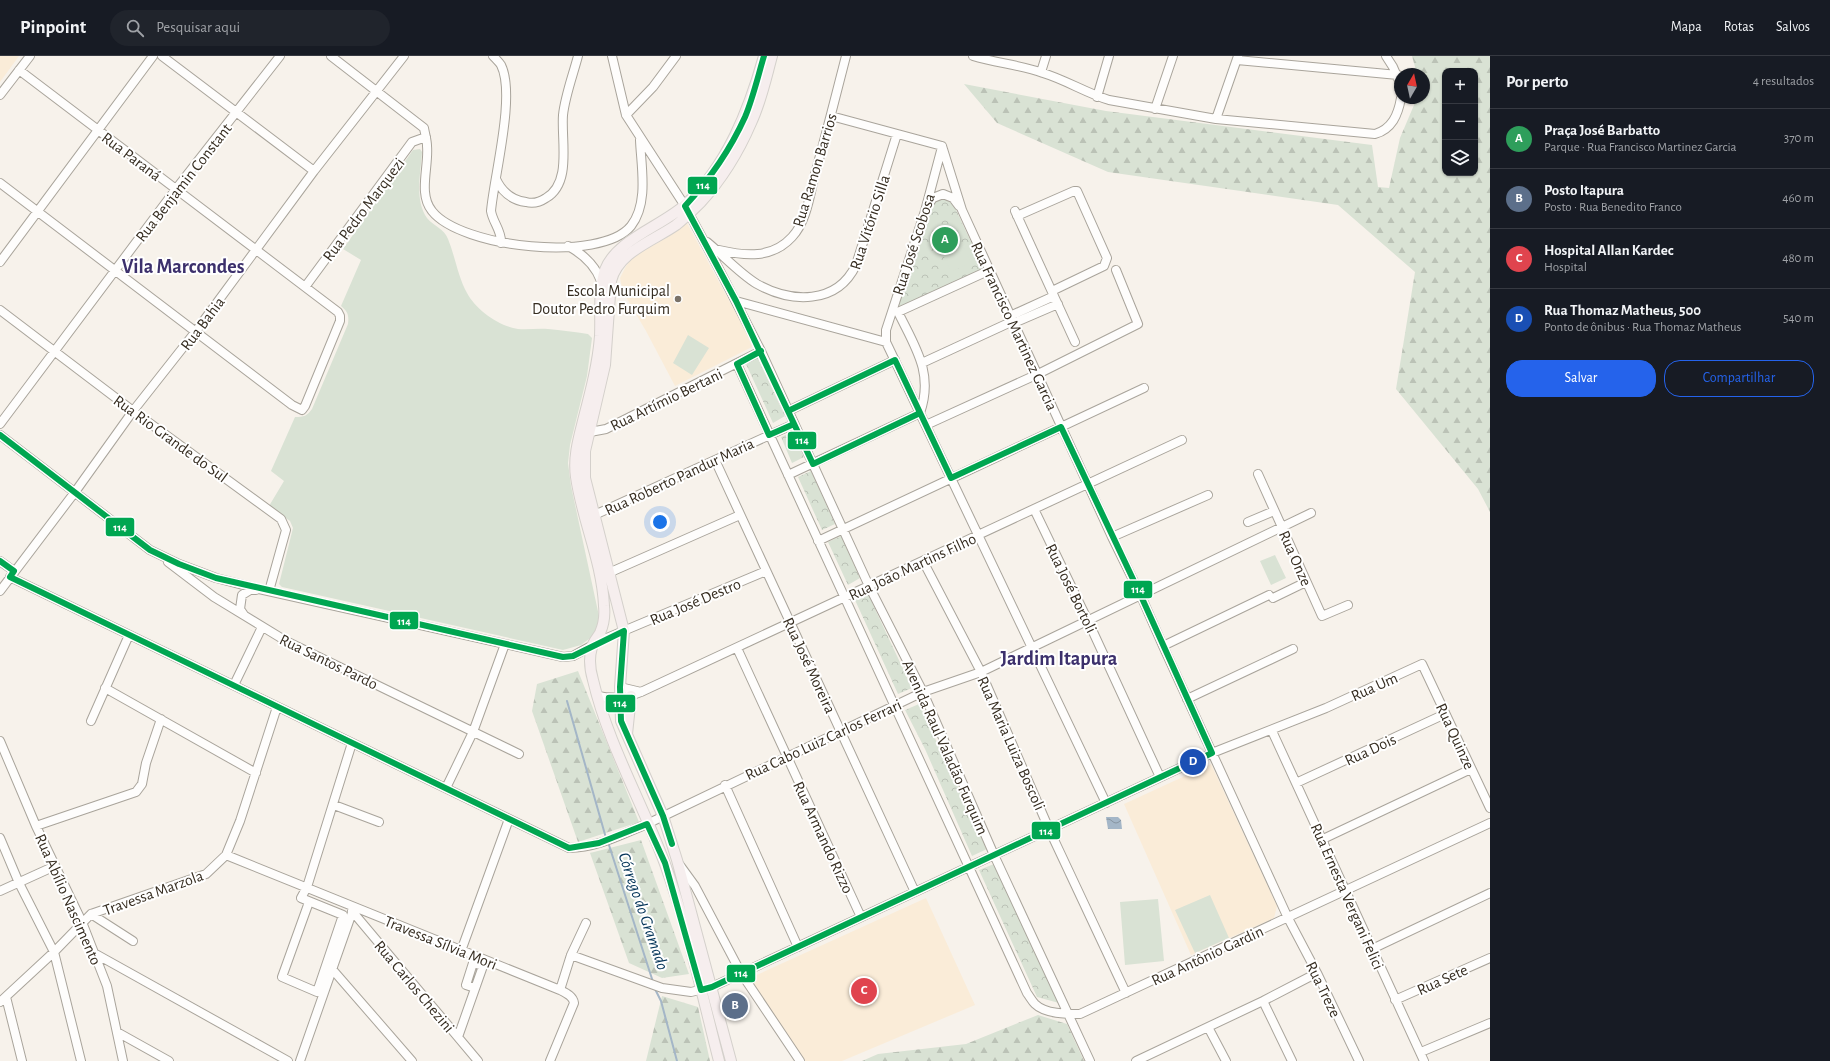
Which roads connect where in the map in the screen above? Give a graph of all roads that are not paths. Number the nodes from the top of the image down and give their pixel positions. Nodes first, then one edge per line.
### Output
1 (30, 56) edge
2 (153, 56) edge
3 (162, 56) edge
4 (280, 56) edge
5 (331, 56) edge
6 (404, 56) edge
7 (493, 56) edge
8 (578, 56) edge
9 (612, 56) edge
10 (676, 56) edge
11 (764, 56) edge
12 (772, 56) edge
13 (846, 56) edge
14 (973, 56) edge
15 (1046, 56) edge
16 (1109, 56) edge
17 (1173, 56) edge
18 (1386, 56) edge
19 (985, 58) edge
20 (1237, 58) edge
21 (19, 70) junction
22 (1394, 70) edge
23 (1041, 72) junction
24 (1394, 78) edge
25 (378, 91) junction
26 (0, 95) edge
27 (1097, 96) junction
28 (1400, 104) edge
29 (1155, 109) junction
30 (236, 113) junction
31 (626, 115) junction
32 (831, 116) junction
33 (1216, 119) junction
34 (98, 130) junction
35 (897, 134) junction
36 (426, 137) junction
37 (640, 139) junction
38 (942, 146) junction
39 (314, 172) junction
40 (496, 179) junction
41 (0, 183) edge
42 (176, 189) junction
43 (687, 210) junction
44 (962, 210) junction
45 (38, 211) junction
46 (925, 211) junction
47 (625, 232) junction
48 (634, 239) junction
49 (704, 240) junction
50 (501, 243) junction
51 (568, 246) junction
52 (257, 250) junction
53 (716, 250) junction
54 (760, 255) junction
55 (617, 259) junction
56 (0, 262) edge
57 (735, 266) junction
58 (115, 270) junction
59 (990, 270) junction
60 (1116, 270) dead end
61 (604, 284) junction
62 (305, 287) junction
63 (1055, 297) junction
64 (736, 301) junction
65 (0, 310) edge
66 (895, 311) junction
67 (1012, 320) junction
68 (196, 331) junction
69 (886, 342) junction
70 (1075, 342) dead end
71 (761, 351) junction
72 (54, 352) junction
73 (895, 360) junction
74 (922, 363) junction
75 (737, 364) junction
76 (1038, 374) junction
77 (1144, 388) dead end
78 (133, 411) junction
79 (788, 411) junction
80 (920, 413) junction
81 (0, 424) edge
82 (794, 424) junction
83 (926, 425) junction
84 (1062, 427) junction
85 (590, 432) junction
86 (0, 435) edge
87 (769, 435) junction
88 (1182, 440) dead end
89 (715, 460) junction
90 (813, 464) junction
91 (1258, 474) dead end
92 (788, 475) junction
93 (951, 478) junction
94 (1088, 484) junction
95 (75, 492) junction
96 (1208, 496) dead end
97 (1034, 509) junction
98 (1274, 511) junction
99 (1311, 513) dead end
100 (740, 515) junction
101 (590, 517) junction
102 (1248, 522) dead end
103 (1282, 527) junction
104 (843, 529) junction
105 (978, 535) junction
106 (1112, 537) junction
107 (818, 541) junction
108 (150, 550) junction
109 (0, 560) edge
110 (923, 561) junction
111 (766, 571) junction
112 (610, 573) junction
113 (12, 574) junction
114 (599, 576) junction
115 (1306, 582) junction
116 (869, 586) junction
117 (259, 589) junction
118 (0, 591) edge
119 (269, 591) junction
120 (1141, 596) junction
121 (844, 597) junction
122 (1348, 605) dead end
123 (246, 618) junction
124 (1088, 621) junction
125 (790, 622) junction
126 (262, 627) junction
127 (624, 631) junction
128 (129, 635) junction
129 (505, 644) junction
130 (592, 646) junction
131 (1162, 646) junction
132 (1033, 647) junction
133 (737, 648) junction
134 (1293, 650) dead end
135 (1422, 664) joint
136 (981, 672) junction
137 (234, 685) junction
138 (105, 688) junction
139 (641, 692) junction
140 (923, 692) junction
141 (624, 694) junction
142 (598, 696) junction
143 (1187, 699) junction
144 (894, 706) junction
145 (277, 707) junction
146 (1445, 714) junction
147 (161, 719) junction
148 (91, 721) dead end
149 (841, 731) junction
150 (1272, 731) junction
151 (473, 732) junction
152 (0, 741) edge
153 (352, 743) junction
154 (1212, 753) junction
155 (519, 754) dead end
156 (787, 755) junction
157 (1471, 769) junction
158 (256, 773) junction
159 (1160, 777) junction
160 (1296, 783) junction
161 (725, 785) junction
162 (446, 788) junction
163 (1106, 802) junction
164 (334, 805) junction
165 (1490, 808) edge
166 (662, 816) junction
167 (509, 819) junction
168 (379, 822) dead end
169 (1490, 823) edge
170 (647, 824) junction
171 (36, 826) junction
172 (1049, 829) junction
173 (0, 838) edge
174 (1323, 839) junction
175 (226, 855) junction
176 (994, 855) junction
177 (677, 860) junction
178 (664, 863) junction
179 (55, 866) junction
180 (969, 867) junction
181 (19, 882) junction
182 (307, 888) junction
183 (0, 891) edge
184 (1345, 891) junction
185 (915, 892) junction
186 (1490, 893) edge
187 (309, 902) junction
188 (353, 909) junction
189 (91, 914) junction
190 (861, 917) junction
191 (1288, 918) junction
192 (82, 922) junction
193 (586, 923) dead end
194 (133, 941) dead end
195 (798, 947) junction
196 (1372, 950) junction
197 (461, 951) junction
198 (54, 952) junction
199 (94, 953) junction
200 (571, 954) junction
201 (1490, 958) edge
202 (332, 969) junction
203 (742, 973) junction
204 (1316, 973) junction
205 (712, 987) junction
206 (475, 988) dead end
207 (560, 990) junction
208 (700, 990) junction
209 (1126, 992) junction
210 (3, 1000) edge
211 (1395, 1000) junction
212 (1263, 1001) junction
213 (1068, 1014) junction
214 (1490, 1023) edge
215 (1208, 1027) junction
216 (117, 1032) junction
217 (458, 1037) junction
218 (1421, 1052) junction
219 (22, 1061) edge
220 (81, 1061) edge
221 (123, 1061) edge
222 (170, 1061) edge
223 (288, 1061) edge
224 (300, 1061) edge
225 (412, 1061) edge
226 (478, 1061) edge
227 (550, 1061) edge
228 (719, 1061) edge
229 (731, 1061) edge
230 (800, 1061) edge
231 (1090, 1061) edge
232 (1136, 1061) edge
233 (1226, 1061) edge
234 (1292, 1061) edge
235 (1359, 1061) edge
236 (1424, 1061) edge

1 - 21 street
2 - 34 street
3 - 30 street
4 - 30 street, Rua Benjamin Constant
5 - 25 street
6 - 25 street, Rua Bahia
7 - 40 street
8 - 40 street
9 - 31 street, Avenida Raul Valadão Furquim
10 - 31 street
11 - 43 main road
12 - 43 main road
13 - 32 street, Rua Ramon Barrios
14 - 19 street
15 - 23 street
16 - 27 street
17 - 29 street
18 - 22 street
19 - 23 street
20 - 24 street
20 - 33 street
21 - 26 street
21 - 34 street, Rua Paraná
23 - 27 street
25 - 36 street
25 - 39 street, Rua Bahia
27 - 29 street
28 - 33 street
29 - 33 street
30 - 39 street
30 - 42 street, Rua Benjamin Constant
31 - 37 street, Avenida Raul Valadão Furquim
32 - 35 street
32 - 54 street, Rua Ramon Barrios
34 - 42 street, Rua Paraná
34 - 45 street
35 - 38 street
35 - 57 street, Rua Vitório Silla
36 - 50 street
36 - 62 street, Rua Pedro Marquezi
37 - 43 street, Avenida Raul Valadão Furquim
37 - 47 street
38 - 44 street, Rua Francisco Martinez Garcia
38 - 46 street, Rua José Scobosa
39 - 52 street, Rua Bahia
40 - 50 street
41 - 45 street
42 - 52 street, Rua Paraná
42 - 58 street, Rua Benjamin Constant
43 - 48 main road
43 - 49 street, Avenida Raul Valadão Furquim
43 - 55 main road
44 - 46 street
44 - 59 street, Rua Francisco Martinez Garcia
45 - 56 street
45 - 58 street
46 - 66 street, Rua José Scobosa
47 - 48 street
47 - 51 street
48 - 55 main road
49 - 53 street, Rua Ramon Barrios
49 - 64 street, Avenida Raul Valadão Furquim
50 - 51 street
51 - 61 street
52 - 62 street, Rua Paraná
52 - 68 street, Rua Bahia
53 - 54 street, Rua Ramon Barrios
53 - 57 street, Rua Vitório Silla
54 - 57 street
55 - 61 main road
58 - 68 street
58 - 72 street, Rua Benjamin Constant
59 - 66 street
59 - 67 street, Rua Francisco Martinez Garcia
60 - 76 street
61 - 85 main road
61 - 101 main road
62 - 68 street, Rua Paraná
63 - 63 street
63 - 67 street
63 - 70 street
64 - 69 street
64 - 71 street, Avenida Raul Valadão Furquim
65 - 72 street, Rua Rio Grande do Sul
66 - 69 street, Rua José Scobosa
66 - 74 street
67 - 74 street
67 - 76 street, Rua Francisco Martinez Garcia
68 - 78 street, Rua Bahia
69 - 73 street
71 - 75 street, Rua Artímio Bertani
71 - 79 street, Avenida Raul Valadão Furquim
72 - 78 street, Rua Rio Grande do Sul
72 - 81 street, Rua Benjamin Constant
73 - 79 street
73 - 80 street
74 - 80 street
75 - 85 street, Rua Artímio Bertani
75 - 87 street, Avenida Raul Valadão Furquim
76 - 83 street
76 - 84 street, Rua Francisco Martinez Garcia
77 - 84 street
78 - 95 street, Rua Bahia
78 - 119 street, Rua Rio Grande do Sul
79 - 82 street, Avenida Raul Valadão Furquim
80 - 83 street
80 - 90 street
82 - 87 street, Rua Roberto Pandur Maria
82 - 90 street, Avenida Raul Valadão Furquim
83 - 93 street
84 - 93 street
84 - 94 street, Rua Francisco Martinez Garcia
85 - 101 main road
86 - 95 street
87 - 89 street, Rua Roberto Pandur Maria
87 - 92 street, Avenida Raul Valadão Furquim
88 - 94 street, Rua João Martins Filho
89 - 100 street, Rua José Moreira
89 - 101 street, Rua Roberto Pandur Maria
90 - 92 street
90 - 104 street, Avenida Raul Valadão Furquim
91 - 98 street, Rua Onze
92 - 107 street, Avenida Raul Valadão Furquim
93 - 104 street
93 - 105 street
94 - 97 street, Rua João Martins Filho
94 - 106 street, Rua Francisco Martinez Garcia
95 - 108 street
95 - 113 street, Rua Bahia
96 - 106 street
97 - 105 street, Rua João Martins Filho
97 - 124 street, Rua José Bortoli
98 - 102 street
98 - 103 street, Rua Onze
99 - 103 street, Rua Cabo Luiz Carlos Ferrari
100 - 111 street, Rua José Moreira
100 - 112 street
101 - 112 main road
101 - 114 main road
103 - 115 street, Rua Onze
103 - 120 street, Rua Cabo Luiz Carlos Ferrari
104 - 107 street
104 - 116 street, Avenida Raul Valadão Furquim
105 - 110 street, Rua João Martins Filho
105 - 132 street
106 - 120 street, Rua Francisco Martinez Garcia
107 - 121 street, Avenida Raul Valadão Furquim
108 - 117 street, Rua José Destro
108 - 123 street, Rua Santos Pardo
109 - 113 street, Rua Cabo Luiz Carlos Ferrari
110 - 116 street, Rua João Martins Filho
110 - 136 street, Rua Maria Luiza Boscoli
111 - 125 street, Rua José Moreira
111 - 127 street, Rua José Destro
112 - 114 street
112 - 127 main road
113 - 118 street, Rua Bahia
113 - 128 street, Rua Cabo Luiz Carlos Ferrari
114 - 130 main road
115 - 122 street, Rua Onze
115 - 131 street
116 - 121 street, Rua João Martins Filho
116 - 140 street, Avenida Raul Valadão Furquim
117 - 119 street, Rua José Destro
117 - 123 street
119 - 129 street, Rua José Destro
120 - 124 street, Rua Cabo Luiz Carlos Ferrari
120 - 131 street, Rua Francisco Martinez Garcia
121 - 125 street, Rua João Martins Filho
121 - 144 street, Avenida Raul Valadão Furquim
123 - 126 street, Rua Santos Pardo
124 - 132 street, Rua Cabo Luiz Carlos Ferrari
124 - 159 street, Rua José Bortoli
125 - 133 street, Rua João Martins Filho
125 - 149 street, Rua José Moreira
126 - 137 street
126 - 151 street, Rua Santos Pardo
127 - 130 street, Rua José Destro
127 - 141 main road
128 - 137 street, Rua Cabo Luiz Carlos Ferrari
128 - 138 street
129 - 130 street, Rua José Destro
129 - 151 street
130 - 142 main road
131 - 143 street, Rua Francisco Martinez Garcia
132 - 136 street, Rua Cabo Luiz Carlos Ferrari
132 - 163 street
133 - 139 street, Rua João Martins Filho
133 - 156 street, Rua Armando Rizzo
134 - 143 street
135 - 146 street, Rua Quinze
135 - 150 street, Rua Um
136 - 140 street, Rua Cabo Luiz Carlos Ferrari
136 - 172 street, Rua Maria Luiza Boscoli
137 - 145 street, Rua Cabo Luiz Carlos Ferrari
138 - 147 street
138 - 148 street
139 - 141 street
139 - 141 street, Rua João Martins Filho
140 - 144 street, Rua Cabo Luiz Carlos Ferrari
140 - 176 street, Avenida Raul Valadão Furquim
141 - 142 street
141 - 166 main road
142 - 170 main road
143 - 154 street, Rua Francisco Martinez Garcia
144 - 149 street, Rua Cabo Luiz Carlos Ferrari
144 - 180 street, Avenida Raul Valadão Furquim
145 - 153 street, Rua Cabo Luiz Carlos Ferrari
145 - 158 street, Travessa Marzola
146 - 157 street, Rua Quinze
146 - 160 street, Rua Dois
147 - 158 street
147 - 171 street
149 - 156 street, Rua Cabo Luiz Carlos Ferrari
149 - 185 street, Rua José Moreira
150 - 154 street, Rua Um
150 - 160 street, Rua Ernesta Vergani Felici
151 - 155 street, Rua Santos Pardo
151 - 162 street
152 - 171 street, Rua Abílio Nascimento
153 - 162 street, Rua Cabo Luiz Carlos Ferrari
153 - 164 street
154 - 159 street, Rua Um
154 - 191 street, Rua Francisco Martinez Garcia
156 - 161 street, Rua Cabo Luiz Carlos Ferrari
156 - 190 street, Rua Armando Rizzo
157 - 165 street, Rua Quinze
157 - 174 street
158 - 175 street, Travessa Marzola
159 - 163 street, Rua Um
160 - 174 street, Rua Ernesta Vergani Felici
161 - 166 street, Rua Cabo Luiz Carlos Ferrari
161 - 195 street
162 - 167 street, Rua Cabo Luiz Carlos Ferrari
163 - 172 street, Rua Um
164 - 168 street
164 - 182 street
166 - 170 street, Rua Cabo Luiz Carlos Ferrari
166 - 177 main road
167 - 170 street, Rua Cabo Luiz Carlos Ferrari
167 - 197 street
169 - 184 street, Rua Antônio Gardin
170 - 178 main road
171 - 179 street, Rua Abílio Nascimento
172 - 176 street, Rua Um
172 - 209 street, Rua Maria Luiza Boscoli
173 - 181 street
174 - 184 street, Rua Ernesta Vergani Felici
175 - 182 street, Travessa Sílvia Mori
175 - 189 street, Travessa Marzola
176 - 180 street, Rua Um
176 - 213 street, Avenida Raul Valadão Furquim
177 - 178 main road
177 - 203 street
177 - 205 main road
178 - 208 main road
179 - 181 street
179 - 192 street, Rua Abílio Nascimento
180 - 185 street, Rua Um
180 - 213 street, Avenida Raul Valadão Furquim
181 - 183 street
181 - 198 street
182 - 187 street
182 - 188 street, Travessa Sílvia Mori
184 - 191 street, Rua Antônio Gardin
184 - 196 street, Rua Ernesta Vergani Felici
185 - 190 street, Rua Um
186 - 196 street
187 - 187 street
188 - 197 street, Travessa Sílvia Mori
188 - 202 street
188 - 217 street, Rua Carlos Chezini
189 - 192 street, Travessa Marzola
189 - 194 street
190 - 195 street, Rua Um
191 - 204 street, Rua Treze
191 - 209 street, Rua Antônio Gardin
192 - 198 street, Travessa Marzola
192 - 199 street, Rua Abílio Nascimento
193 - 200 street
195 - 203 street, Rua Um
196 - 211 street, Rua Ernesta Vergani Felici
197 - 207 street, Travessa Sílvia Mori
198 - 210 street, Travessa Marzola
198 - 220 street
199 - 216 street, Rua Abílio Nascimento
199 - 223 street
200 - 207 street
200 - 208 street, Rua Um
201 - 211 street, Rua Sete
202 - 224 street
202 - 225 street
203 - 205 street, Rua Um
203 - 230 street
204 - 212 street
204 - 235 street, Rua Treze
205 - 208 street, Rua Um
205 - 229 main road
206 - 217 street
207 - 227 street, Travessa Sílvia Mori
208 - 228 main road
209 - 213 street, Rua Antônio Gardin
210 - 219 street
211 - 218 street, Rua Ernesta Vergani Felici
212 - 215 street
212 - 234 street
213 - 231 street
214 - 218 street
215 - 232 street
215 - 233 street
216 - 221 street, Rua Abílio Nascimento
216 - 222 street
217 - 226 street, Rua Carlos Chezini
218 - 236 street, Rua Ernesta Vergani Felici

